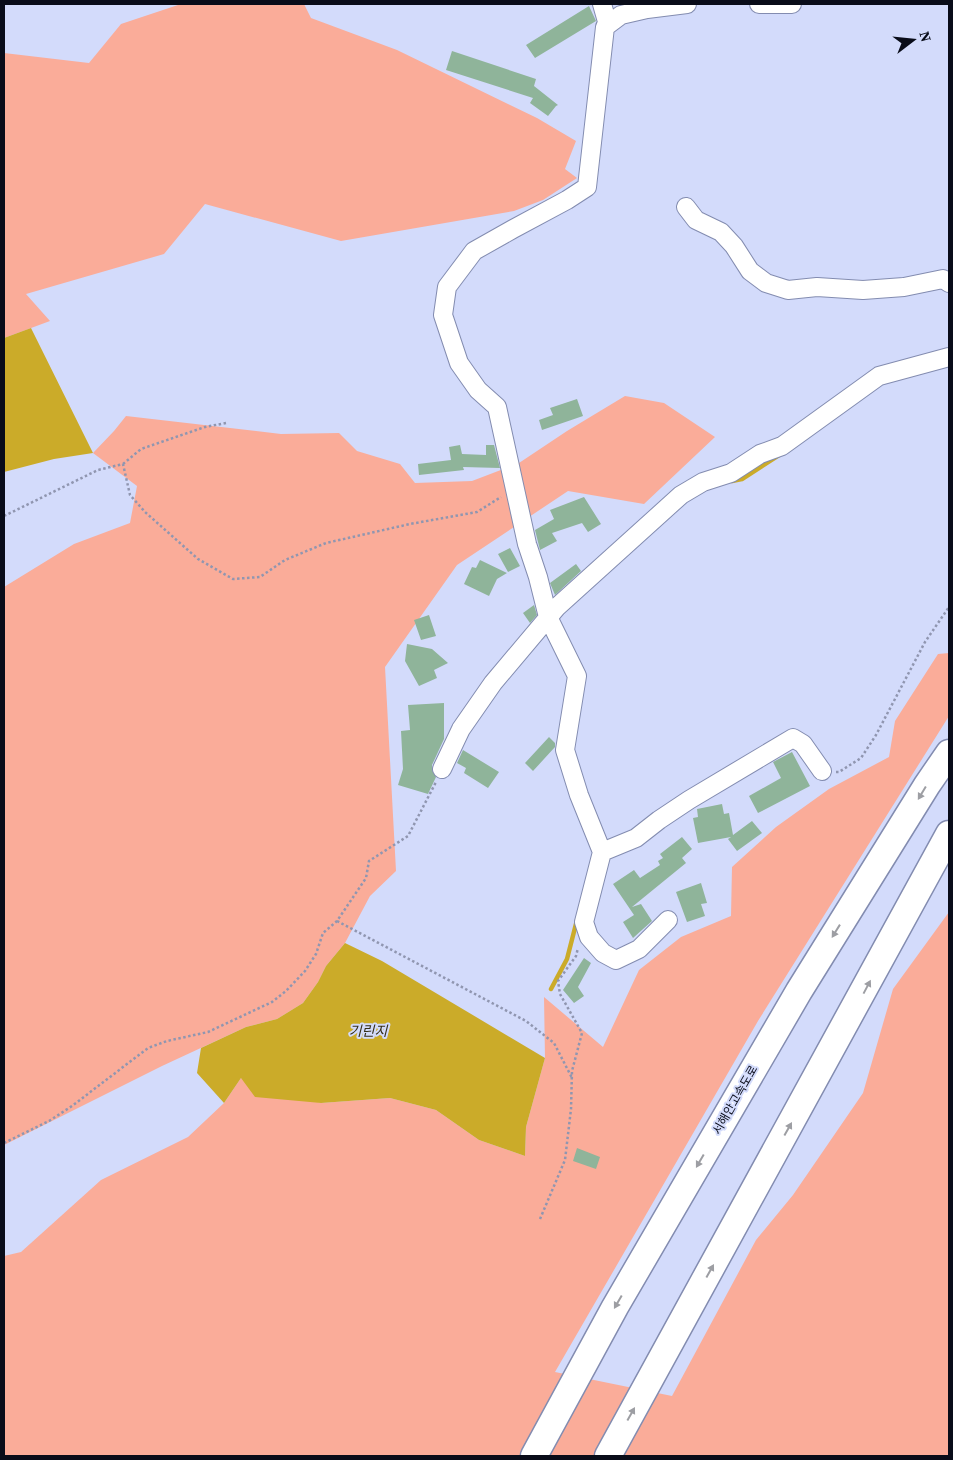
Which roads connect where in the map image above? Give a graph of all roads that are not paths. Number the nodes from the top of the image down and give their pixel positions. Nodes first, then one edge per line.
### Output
1 (602, 4) edge
2 (687, 4) edge
3 (759, 4) edge
4 (792, 4) edge
5 (608, 25) junction
6 (686, 207) dead end
7 (949, 283) edge
8 (949, 357) edge
9 (548, 617) junction
10 (949, 753) edge
11 (442, 769) road end
12 (822, 771) road end
13 (949, 834) edge
14 (602, 852) junction
15 (668, 920) dead end
16 (534, 1456) edge
17 (608, 1456) edge

1 - 5 street
2 - 5 street
3 - 4 street
5 - 9 street
6 - 7 street
8 - 9 street
9 - 11 street
9 - 14 street
10 -> 16 highway, 서해안고속도로
12 - 14 street
17 -> 13 highway
14 - 15 street

